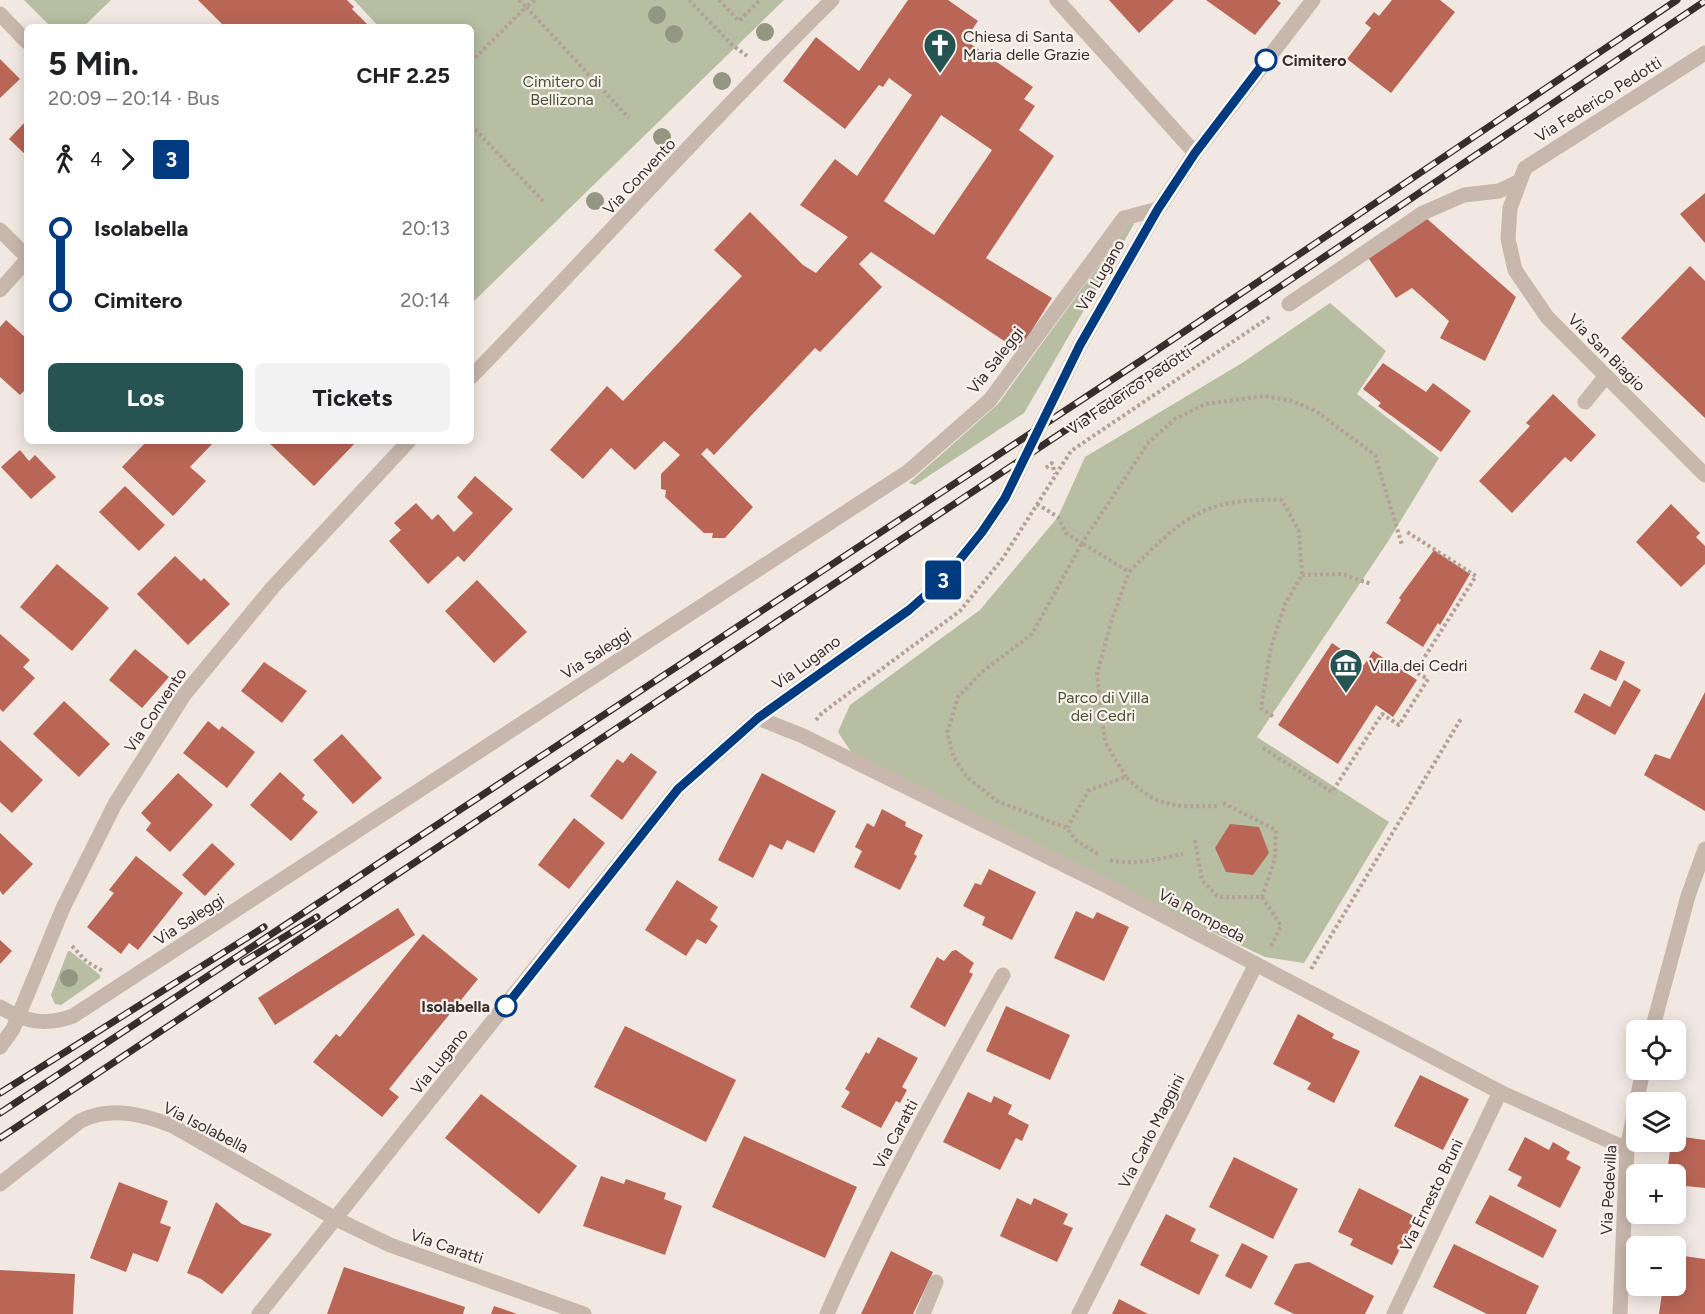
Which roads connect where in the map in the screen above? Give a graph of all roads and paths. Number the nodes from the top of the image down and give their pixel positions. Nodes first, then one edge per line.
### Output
1 (519, 0) edge
2 (534, 0) edge
3 (689, 0) edge
4 (719, 0) edge
5 (760, 0) edge
6 (832, 0) edge
7 (1057, 0) edge
8 (1313, 0) edge
9 (526, 7) junction
10 (0, 14) edge
11 (24, 39) edge
12 (1705, 53) edge
13 (474, 59) edge
14 (764, 68) junction
15 (629, 118) dead end
16 (474, 128) edge
17 (1195, 153) junction
18 (1518, 182) junction
19 (544, 202) dead end
20 (1158, 209) junction
21 (0, 230) edge
22 (1508, 239) joint
23 (24, 256) edge
24 (24, 262) edge
25 (0, 290) edge
26 (1289, 304) joint
27 (474, 374) edge
28 (1606, 376) junction
29 (1586, 402) dead end
30 (406, 444) edge
31 (1705, 475) edge
32 (1037, 504) junction
33 (1407, 532) dead end
34 (1082, 543) junction
35 (1402, 545) dead end
36 (1129, 572) junction
37 (1302, 575) junction
38 (1371, 584) dead end
39 (1274, 717) dead end
40 (1462, 717) dead end
41 (758, 718) junction
42 (803, 736) junction
43 (1263, 748) dead end
44 (1126, 777) junction
45 (1223, 803) dead end
46 (1217, 807) dead end
47 (1067, 828) junction
48 (1195, 840) dead end
49 (1705, 849) edge
50 (1183, 854) dead end
51 (1262, 897) junction
52 (66, 949) dead end
53 (1258, 965) junction
54 (1003, 975) dead end
55 (102, 981) dead end
56 (1299, 988) junction
57 (0, 1007) edge
58 (18, 1015) junction
59 (1655, 1020) edge
60 (0, 1047) edge
61 (1500, 1092) junction
62 (1626, 1149) joint
63 (0, 1184) edge
64 (334, 1218) junction
65 (936, 1282) dead end
66 (259, 1314) edge
67 (584, 1314) edge
68 (827, 1314) edge
69 (923, 1314) edge
70 (1079, 1314) edge
71 (1394, 1314) edge
72 (1620, 1314) edge

1 - 9 path
2 - 9 path
3 - 14 path
4 - 5 path
6 - 14 street, Via Convento
7 - 17 street
8 - 17 street, Via Lugano
9 - 13 path
9 - 15 path
10 - 11 street
12 - 18 street, Via Federico Pedotti
14 - 27 street, Via Convento
16 - 19 path
17 - 20 street, Via Lugano
18 - 22 street, Via Federico Pedotti
18 - 26 street
20 - 41 street, Via Lugano
20 - 58 street, Via Saleggi
21 - 23 street
22 - 28 street, Via San Biagio
24 - 25 street
26 - 32 path, Via Federico Pedotti
28 - 29 street
28 - 31 street, Via San Biagio
30 - 58 street, Via Convento
32 - 34 path
32 - 42 path, Via Federico Pedotti
33 - 43 path
34 - 35 path
34 - 36 path
34 - 47 path
36 - 37 path
36 - 44 path
37 - 38 path
37 - 39 path
40 - 56 path
41 - 42 street, Via Rompeda
41 - 64 street, Via Lugano
42 - 53 street, Via Rompeda
44 - 46 path
44 - 47 path
45 - 51 path
47 - 50 path
48 - 51 path
49 - 59 street
51 - 53 path
52 - 55 path
53 - 56 street, Via Rompeda
53 - 70 street, Via Carlo Maggini
54 - 68 street, Via Caratti
56 - 61 street, Via Rompeda
57 - 58 street, Via Saleggi
58 - 60 street
61 - 62 street, Via Rompeda
61 - 71 street, Via Ernesto Bruni
62 - 72 street, Via Pedevilla
63 - 64 street, Via Isolabella
64 - 66 street, Via Lugano
64 - 67 street, Via Caratti
65 - 69 street

